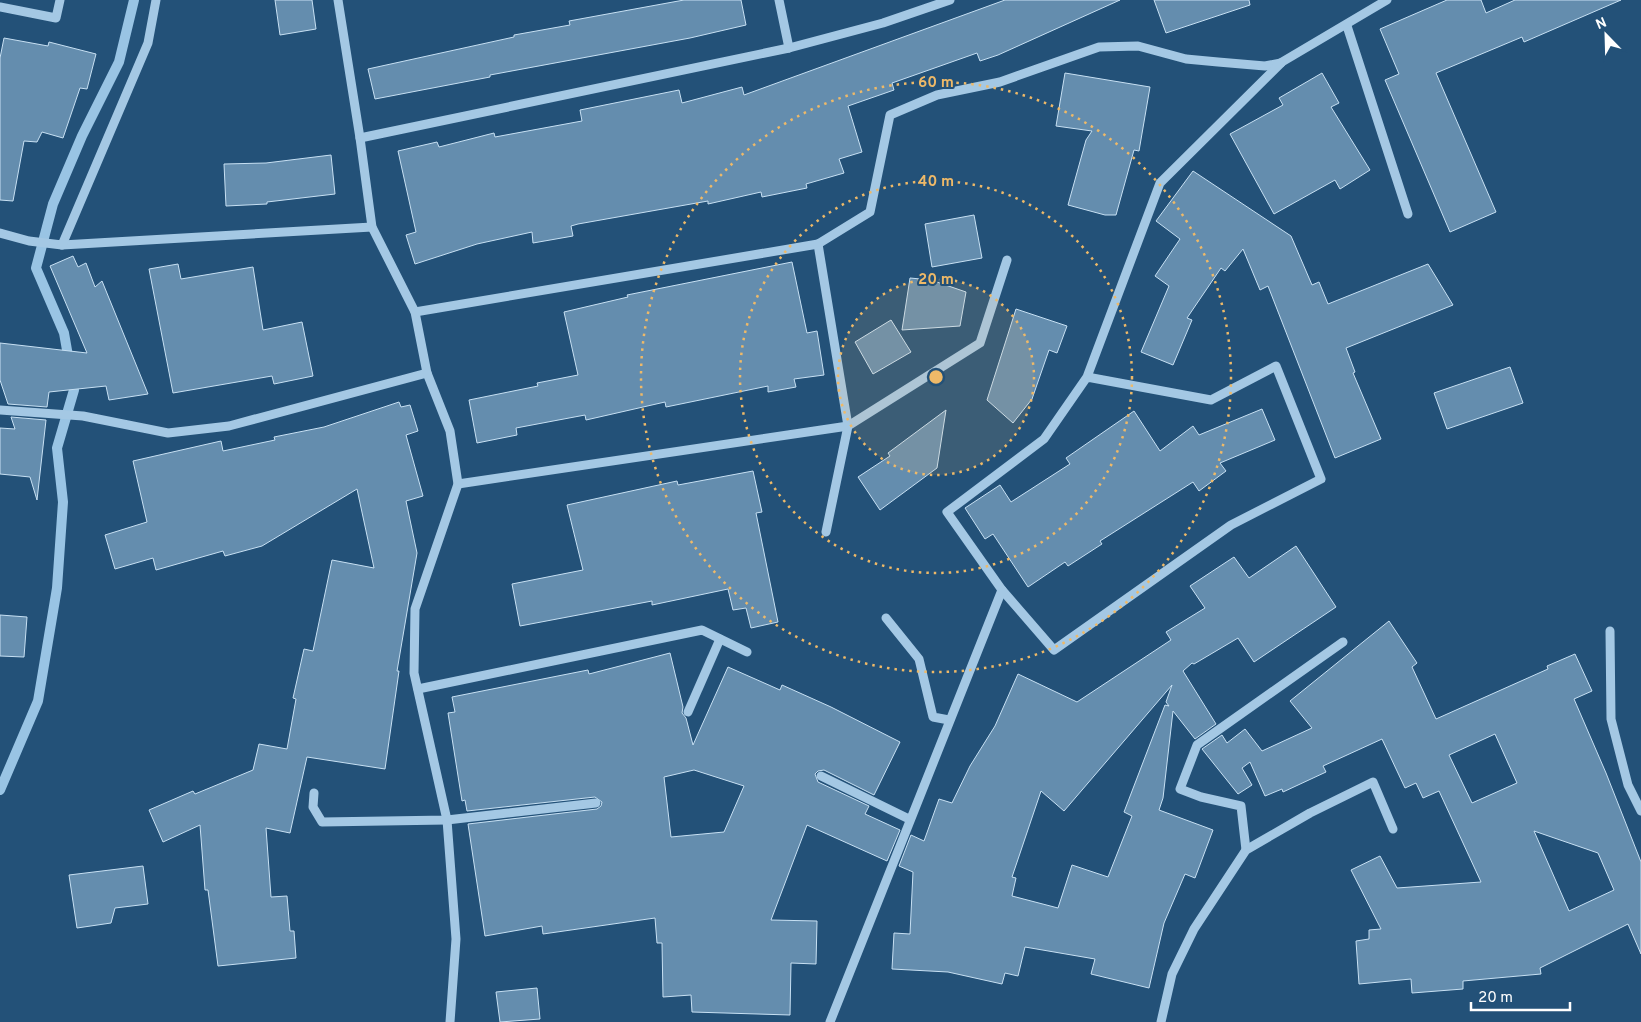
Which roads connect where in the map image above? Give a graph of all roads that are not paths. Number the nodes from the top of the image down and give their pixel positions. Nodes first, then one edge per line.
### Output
1 (60, 0) edge
2 (156, 0) edge
3 (338, 0) edge
4 (779, 0) edge
5 (950, 0) edge
6 (1387, 0) edge
7 (0, 7) edge
8 (1347, 26) junction
9 (789, 48) junction
10 (1282, 62) junction
11 (360, 138) junction
12 (1408, 214) dead end
13 (372, 227) junction
14 (0, 233) edge
15 (818, 244) junction
16 (58, 245) junction
17 (1008, 260) dead end
18 (415, 312) junction
19 (427, 373) junction
20 (1087, 377) junction
21 (0, 410) edge
22 (848, 426) junction
23 (458, 484) junction
24 (826, 532) dead end
25 (1002, 590) junction
26 (886, 618) dead end
27 (1610, 631) dead end
28 (720, 639) junction
29 (1342, 642) dead end
30 (747, 652) dead end
31 (418, 689) junction
32 (688, 712) dead end
33 (949, 720) junction
34 (821, 776) dead end
35 (314, 793) dead end
36 (596, 803) dead end
37 (1641, 810) edge
38 (910, 819) junction
39 (447, 820) junction
40 (1393, 829) dead end
41 (1246, 850) junction
42 (450, 1022) edge
43 (830, 1022) edge
44 (1161, 1022) edge

1 - 7 street
2 - 16 street
3 - 11 street
4 - 9 street
5 - 9 street
6 - 8 street
8 - 10 street
8 - 12 street
9 - 11 street
10 - 15 street
10 - 20 street
11 - 13 street
13 - 16 street
13 - 18 street
14 - 16 street
15 - 18 street
15 - 22 street
17 - 22 street
18 - 19 street
19 - 21 street
19 - 23 street
20 - 25 street
20 - 25 street
22 - 23 street
22 - 24 street
23 - 31 street
25 - 33 street
26 - 33 street
27 - 37 street
28 - 30 street
28 - 31 street
28 - 32 street
29 - 41 street
31 - 39 street
33 - 38 street
34 - 38 street
35 - 39 street
36 - 39 street
38 - 43 street
39 - 42 street
40 - 41 street
41 - 44 street

